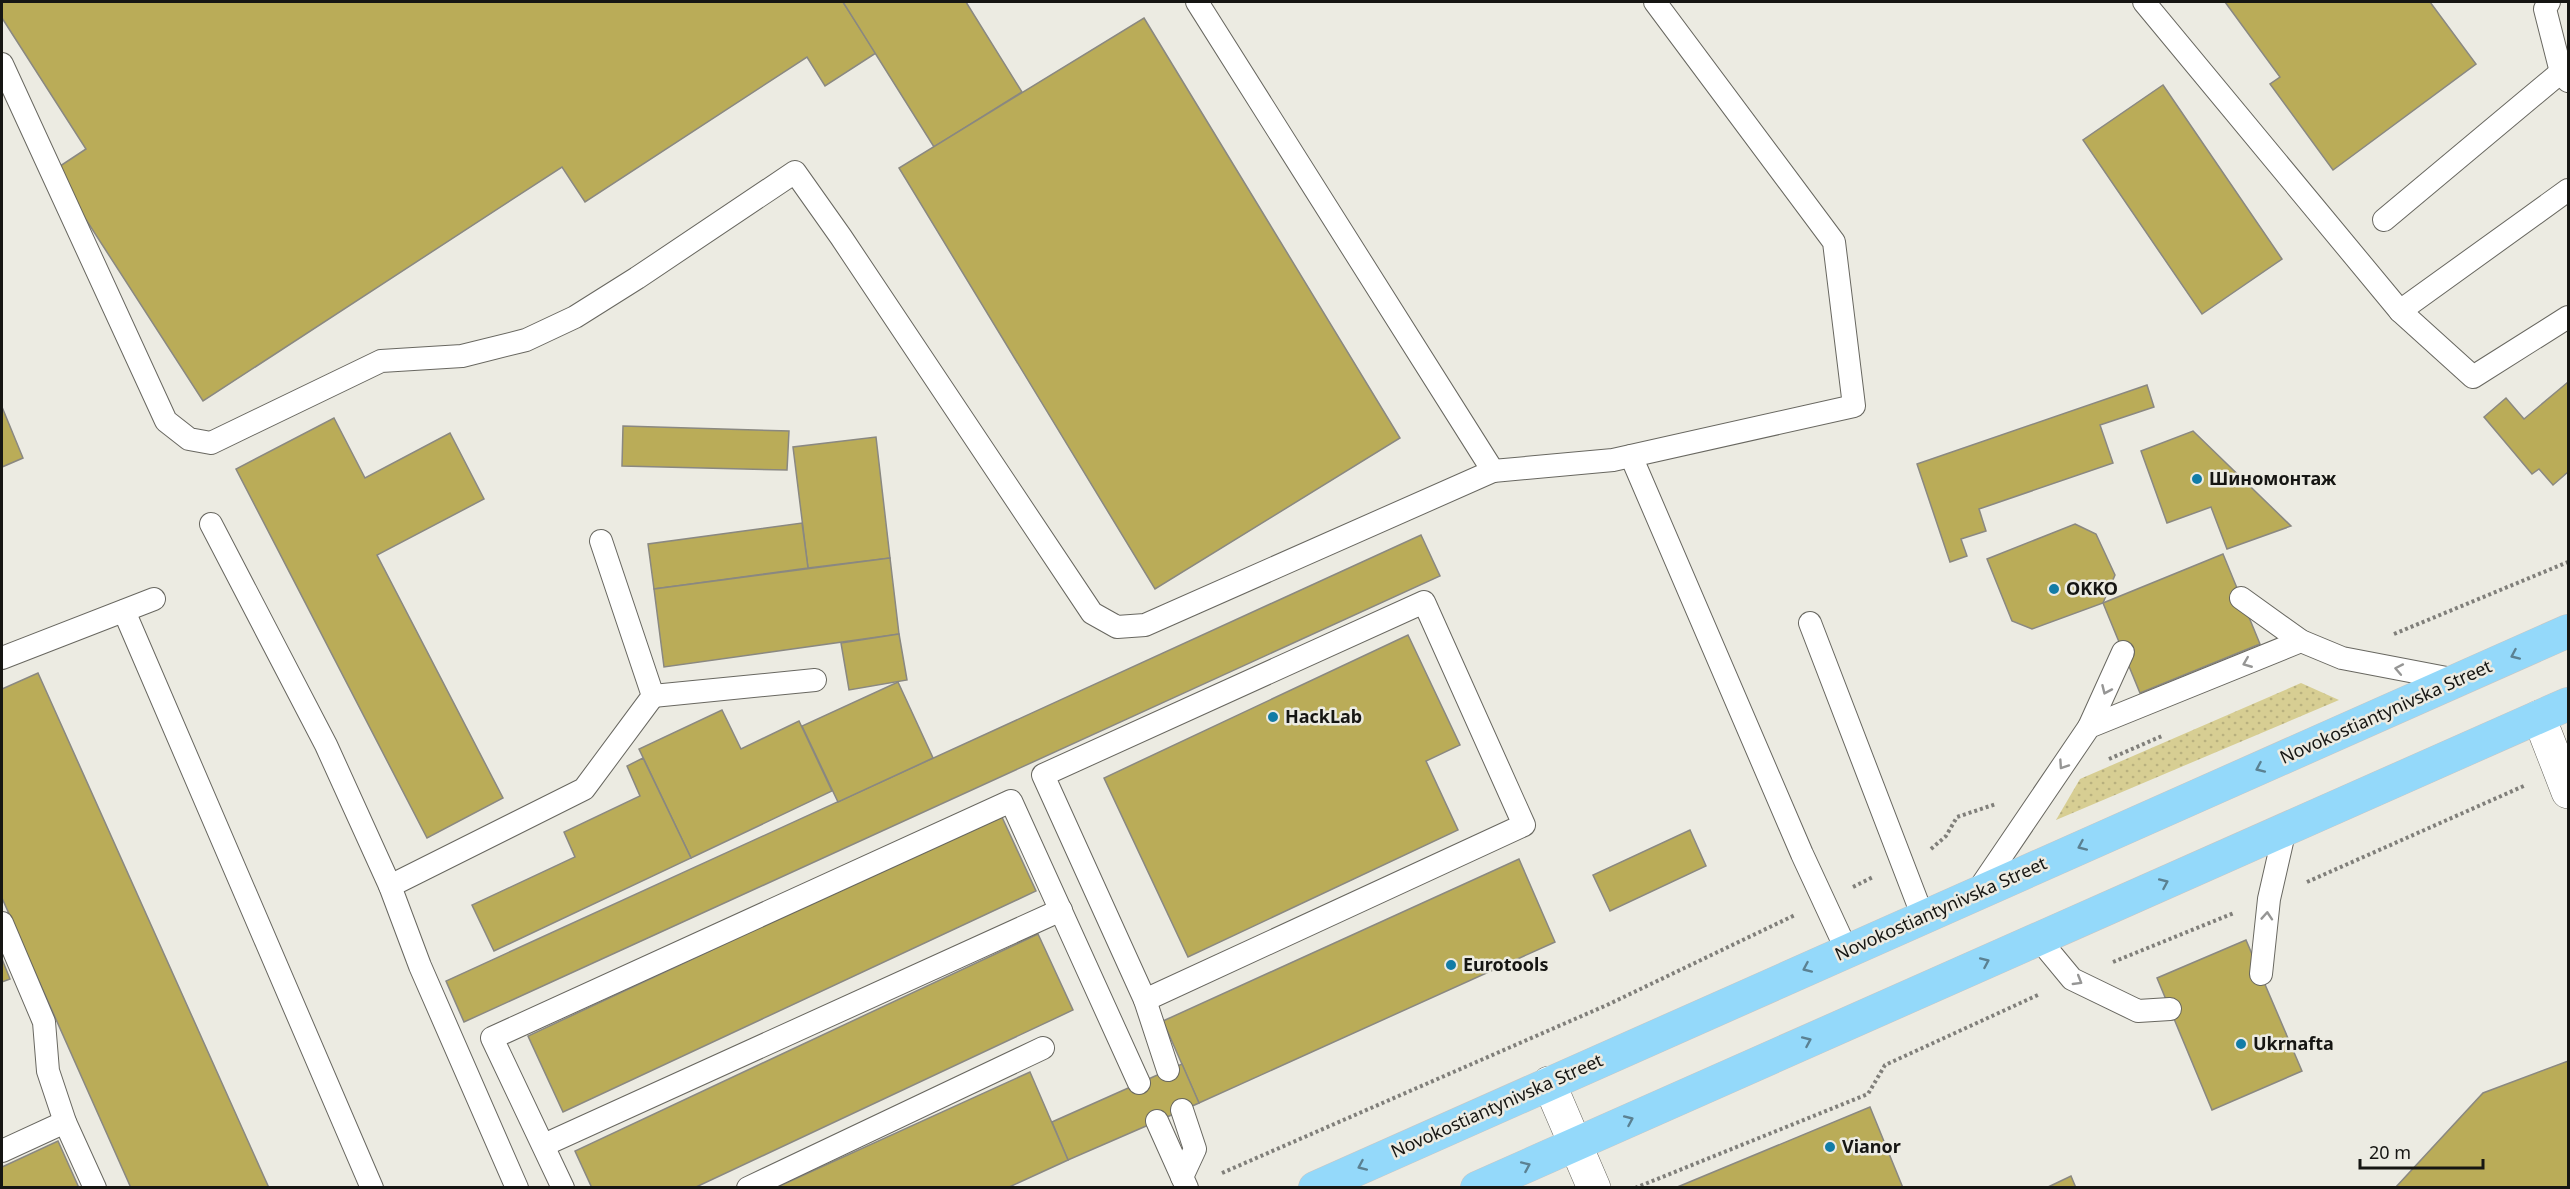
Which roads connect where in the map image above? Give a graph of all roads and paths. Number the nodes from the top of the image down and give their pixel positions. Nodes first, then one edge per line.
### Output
1 (1197, 2) edge
2 (1655, 2) edge
3 (2144, 2) edge
4 (2549, 2) edge
5 (2, 64) edge
6 (2565, 77) edge
7 (2568, 190) edge
8 (2384, 220) dead end
9 (2400, 311) junction
10 (2568, 317) edge
11 (1630, 456) junction
12 (1493, 471) junction
13 (211, 524) dead end
14 (601, 542) dead end
15 (2241, 598) dead end
16 (154, 599) dead end
17 (124, 611) junction
18 (1810, 623) dead end
19 (2568, 631) edge
20 (2301, 641) junction
21 (2123, 652) dead end
22 (2, 658) edge
23 (815, 680) dead end
24 (2457, 680) junction
25 (653, 696) junction
26 (2568, 704) edge
27 (2539, 717) junction
28 (2089, 727) junction
29 (2051, 784) junction
30 (2568, 792) edge
31 (2285, 829) junction
32 (1902, 863) junction
33 (390, 886) junction
34 (1977, 892) junction
35 (1823, 901) junction
36 (1061, 910) junction
37 (1923, 917) junction
38 (2, 923) edge
39 (2038, 938) junction
40 (1846, 951) junction
41 (2260, 974) dead end
42 (1145, 1000) junction
43 (2170, 1009) dead end
44 (1043, 1048) dead end
45 (1168, 1070) dead end
46 (1140, 1083) dead end
47 (1550, 1083) junction
48 (1182, 1110) dead end
49 (1157, 1121) dead end
50 (65, 1122) junction
51 (1576, 1144) junction
52 (544, 1145) junction
53 (2, 1151) edge
54 (1220, 1173) dead end
55 (1184, 1182) edge
56 (95, 1188) edge
57 (372, 1188) edge
58 (517, 1188) edge
59 (563, 1188) edge
60 (748, 1188) edge
61 (1314, 1188) edge
62 (1477, 1188) edge
63 (1594, 1188) edge

1 - 12 lane
2 - 11 lane
3 - 9 lane
4 - 6 lane
5 - 12 lane
6 - 8 lane
7 - 9 lane
9 - 10 lane
11 - 12 lane
11 - 35 lane
13 - 33 lane
14 - 25 lane
15 - 20 lane
16 - 17 lane
17 - 22 lane
17 - 57 lane
18 - 32 lane
19 -> 24 main road, Novokostiantynivska Street
24 -> 20 lane
20 -> 28 lane
21 -> 28 lane
23 - 25 lane
24 -> 34 main road, Novokostiantynivska Street
25 - 33 lane
26 - 27 main road
27 - 30 street
27 - 31 main road
28 -> 29 lane
29 - 32 path
29 - 34 lane
39 -> 31 main road
41 -> 31 lane
32 - 35 path
32 - 37 lane
33 - 58 lane
34 - 37 main road, Novokostiantynivska Street
35 - 40 lane
35 - 54 path
36 - 46 lane
36 - 52 lane
36 - 52 lane
37 - 40 main road, Novokostiantynivska Street
38 - 50 lane
39 -> 43 lane
51 -> 39 main road
40 -> 47 main road, Novokostiantynivska Street
42 - 42 lane
42 - 45 lane
44 - 60 lane
47 - 51 street
47 -> 61 main road, Novokostiantynivska Street
48 - 55 lane
49 - 55 lane
50 - 53 lane
50 - 56 lane
62 -> 51 main road
51 - 63 street
52 - 59 lane

